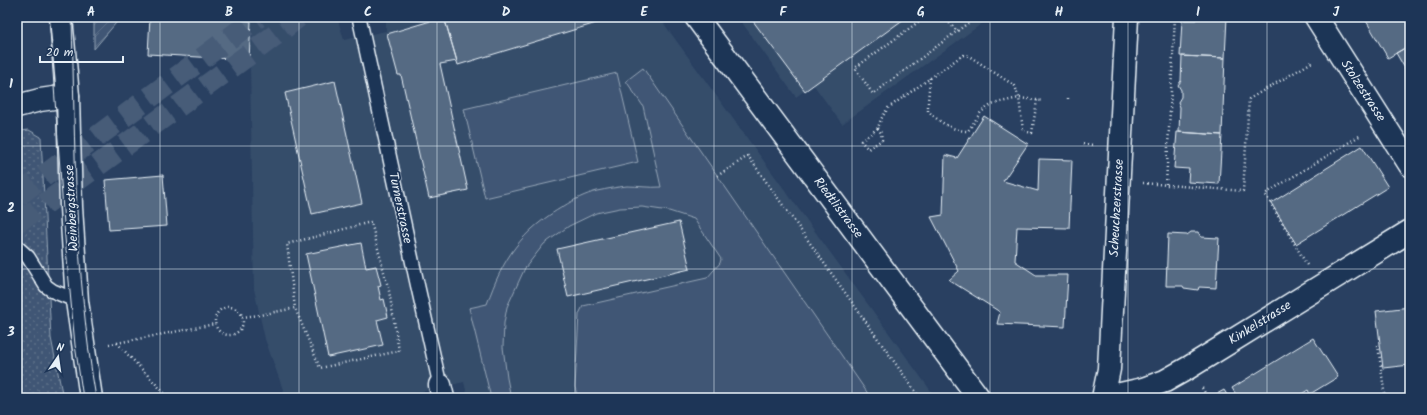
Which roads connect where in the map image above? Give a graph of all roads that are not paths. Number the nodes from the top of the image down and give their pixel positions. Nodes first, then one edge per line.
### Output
1 (62, 17) edge
2 (359, 17) edge
3 (696, 17) edge
4 (1127, 17) edge
5 (1316, 17) edge
6 (68, 96) junction
7 (17, 106) edge
8 (1410, 165) edge
9 (1410, 231) edge
10 (17, 247) edge
11 (77, 301) junction
12 (442, 391) edge
13 (91, 398) edge
14 (979, 398) edge
15 (1103, 398) edge

1 - 6 street, Weinbergstrasse
2 - 12 lane, Turnerstrasse
3 - 14 street, Riedtlistrasse
4 - 15 street, Scheuchzerstrasse
5 - 8 street, Stolzestrasse
6 - 7 street
6 - 11 street, Weinbergstrasse
9 - 15 street, Kinkelstrasse
10 - 11 lane
11 - 13 street, Weinbergstrasse

